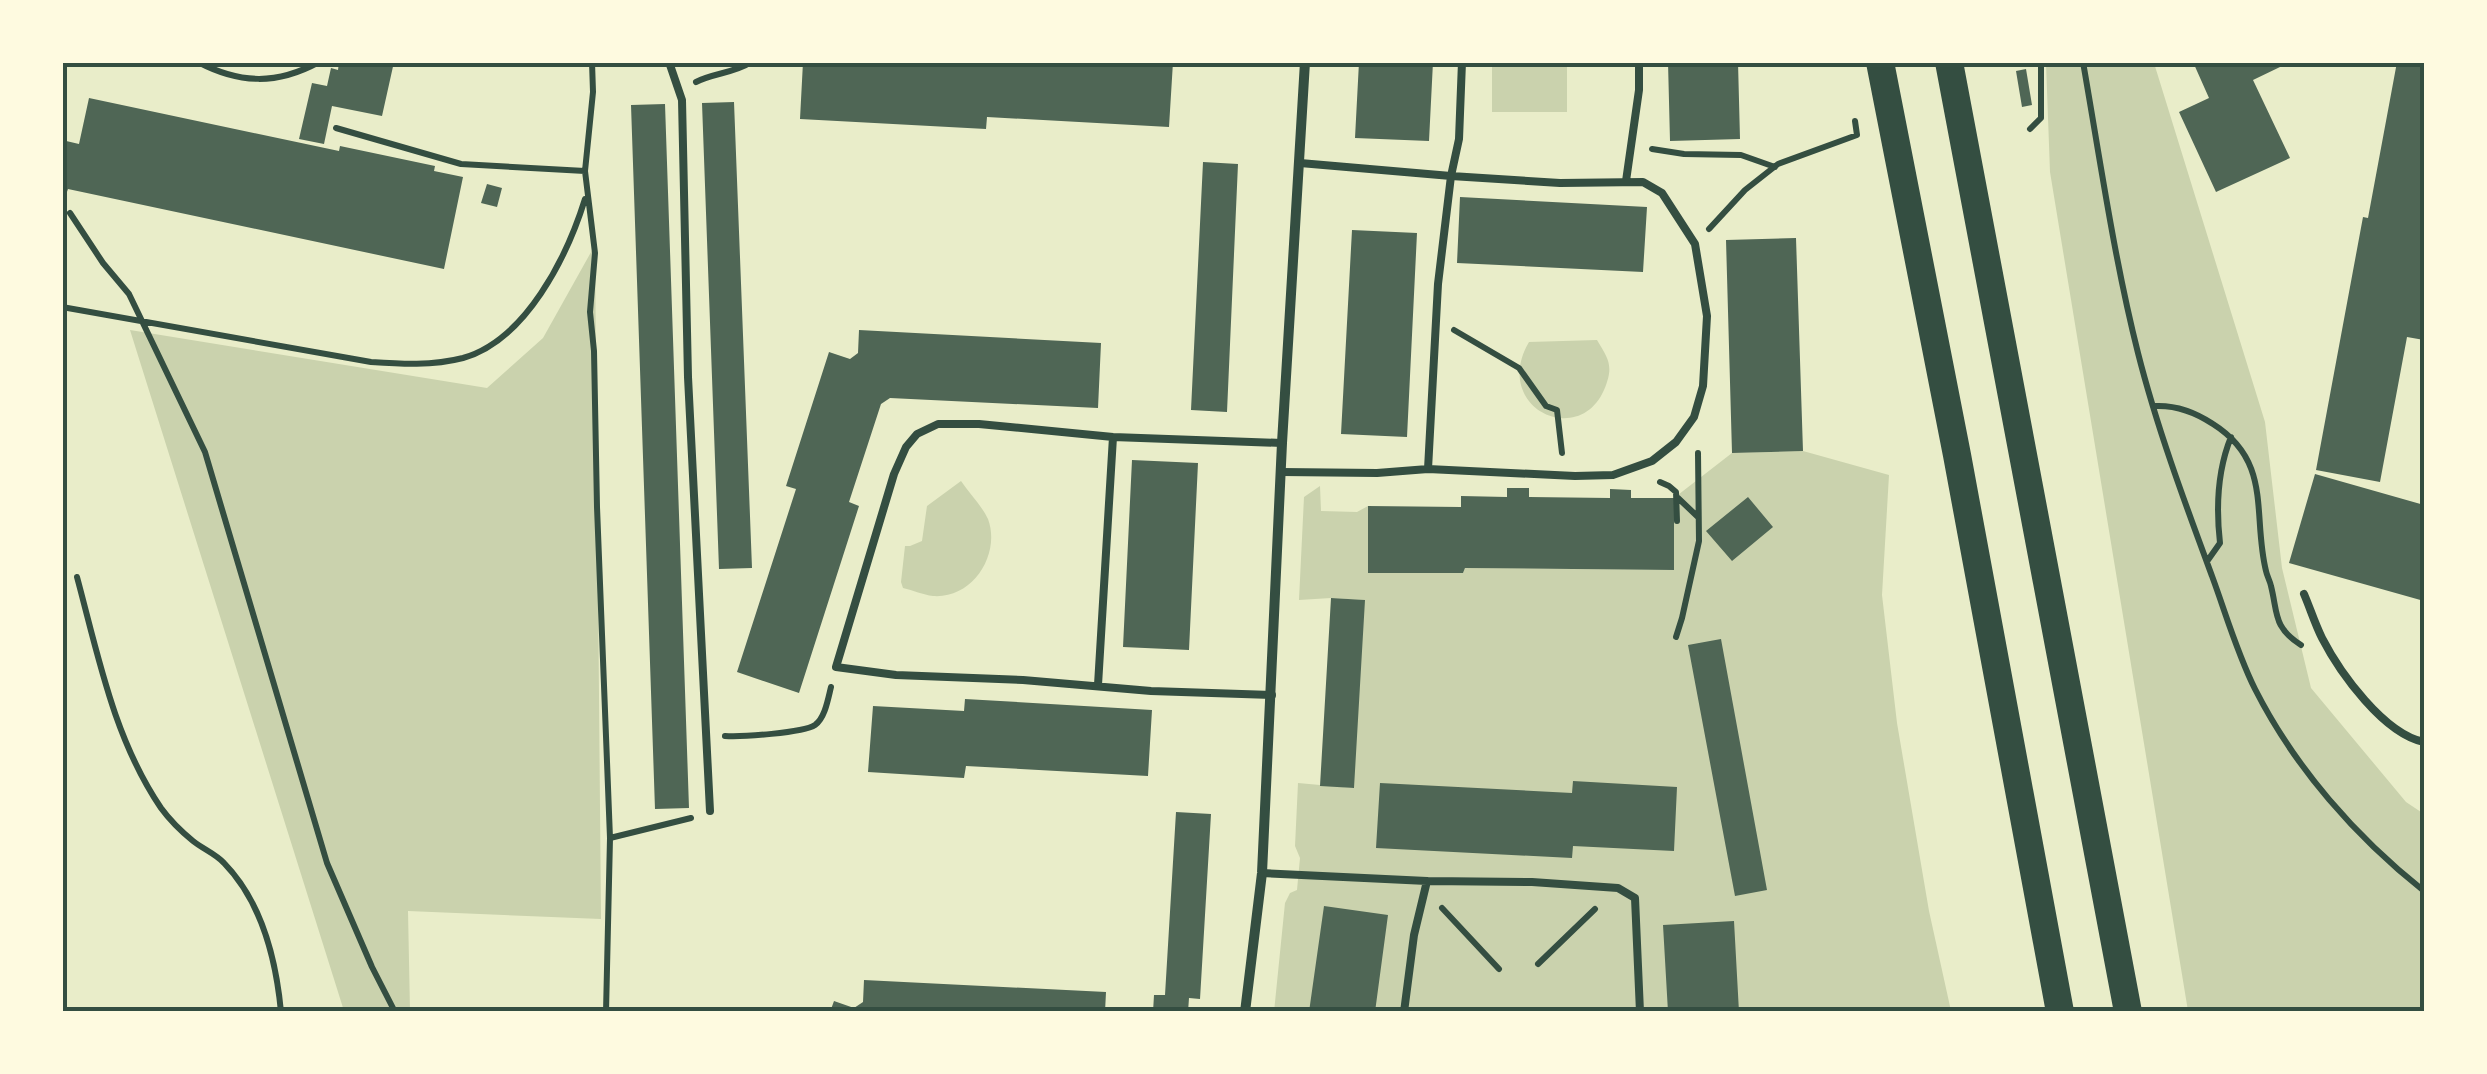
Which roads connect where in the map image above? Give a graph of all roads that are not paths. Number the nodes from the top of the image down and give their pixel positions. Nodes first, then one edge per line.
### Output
1 (668, 62) edge
2 (1305, 62) edge
3 (1462, 62) edge
4 (1638, 62) edge
5 (1880, 62) edge
6 (1948, 62) edge
7 (1300, 162) junction
8 (1450, 176) junction
9 (1626, 181) junction
10 (1113, 437) junction
11 (1282, 443) junction
12 (1428, 470) junction
13 (1282, 472) junction
14 (2304, 594) dead end
15 (1098, 685) junction
16 (1272, 695) junction
17 (2424, 742) edge
18 (710, 811) road end
19 (1262, 873) junction
20 (1426, 885) junction
21 (1245, 1012) edge
22 (1404, 1012) edge
23 (1640, 1012) edge
24 (2060, 1012) edge
25 (2128, 1012) edge

1 - 18 lane
2 - 7 street
3 - 8 lane
4 - 9 lane
5 - 24 highway
6 - 25 highway
7 - 8 lane
7 - 11 street
8 - 9 lane
8 - 12 lane
9 - 12 lane
10 - 11 lane
10 - 15 lane
10 - 15 lane
11 - 13 street
12 - 13 lane
13 - 16 street
14 - 17 lane
15 - 16 lane
16 - 19 street
19 - 20 lane
19 - 21 street
20 - 22 lane
20 - 23 lane

